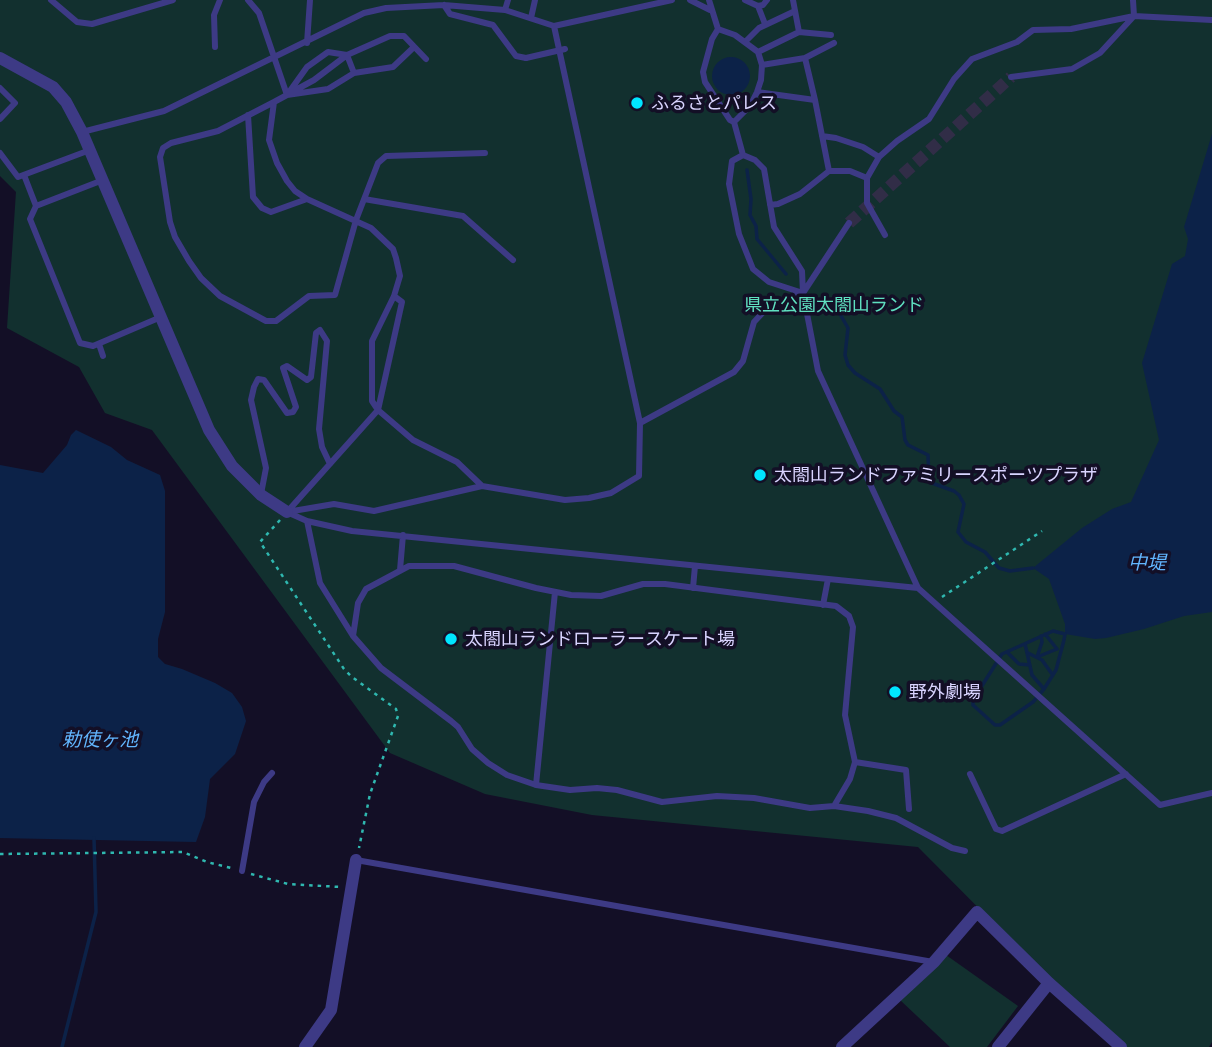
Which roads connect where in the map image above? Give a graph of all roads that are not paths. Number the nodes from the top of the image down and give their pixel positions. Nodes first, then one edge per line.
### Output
1 (51, 0) edge
2 (173, 0) edge
3 (220, 0) edge
4 (248, 0) edge
5 (310, 0) edge
6 (508, 0) edge
7 (536, 0) edge
8 (672, 0) edge
9 (690, 0) edge
10 (709, 0) edge
11 (745, 0) edge
12 (767, 0) edge
13 (793, 0) edge
14 (1133, 0) edge
15 (444, 5) junction
16 (758, 6) junction
17 (505, 10) junction
18 (710, 10) junction
19 (795, 11) junction
20 (1134, 16) junction
21 (531, 18) junction
22 (1212, 20) edge
23 (765, 24) junction
24 (554, 26) junction
25 (718, 29) junction
26 (799, 32) junction
27 (831, 35) dead end
28 (746, 41) junction
29 (307, 43) junction
30 (835, 43) dead end
31 (215, 47) dead end
32 (414, 47) junction
33 (565, 49) dead end
34 (758, 52) junction
35 (347, 55) junction
36 (275, 58) junction
37 (805, 58) junction
38 (0, 59) edge
39 (426, 59) dead end
40 (762, 65) junction
41 (354, 73) junction
42 (1011, 78) tunnel mouth
43 (0, 89) edge
44 (758, 92) junction
45 (288, 95) junction
46 (815, 100) junction
47 (274, 102) junction
48 (248, 115) junction
49 (0, 119) edge
50 (734, 122) junction
51 (82, 132) junction
52 (822, 136) junction
53 (90, 150) junction
54 (0, 153) edge
55 (485, 153) dead end
56 (743, 155) junction
57 (879, 157) junction
58 (829, 171) junction
59 (24, 175) junction
60 (867, 178) junction
61 (103, 180) junction
62 (307, 199) junction
63 (364, 199) junction
64 (770, 205) junction
65 (36, 206) junction
66 (356, 220) junction
67 (849, 223) tunnel mouth
68 (885, 235) dead end
69 (513, 260) dead end
70 (803, 293) junction
71 (394, 296) junction
72 (161, 317) junction
73 (99, 344) junction
74 (103, 356) dead end
75 (378, 410) junction
76 (640, 423) junction
77 (330, 464) junction
78 (482, 486) junction
79 (261, 495) junction
80 (287, 512) junction
81 (307, 521) junction
82 (403, 535) junction
83 (695, 566) junction
84 (400, 570) junction
85 (828, 579) junction
86 (693, 588) junction
87 (918, 588) junction
88 (555, 592) junction
89 (823, 605) junction
90 (354, 636) junction
91 (855, 762) junction
92 (272, 773) dead end
93 (970, 774) dead end
94 (1126, 774) junction
95 (536, 785) junction
96 (1212, 793) edge
97 (834, 806) junction
98 (909, 809) dead end
99 (965, 852) dead end
100 (356, 860) joint
101 (242, 871) road end
102 (934, 962) junction
103 (1049, 983) junction
104 (305, 1047) edge
105 (842, 1047) edge
106 (998, 1047) edge
107 (1121, 1047) edge

1 - 2 lane
3 - 31 lane
4 - 36 lane
5 - 29 lane
6 - 17 lane
7 - 21 lane
8 - 24 lane
9 - 18 lane
10 - 18 lane
11 - 16 lane
12 - 16 lane
13 - 19 lane
14 - 20 lane
15 - 17 lane
15 - 29 lane
15 - 33 lane, bridge
16 - 23 lane
17 - 21 lane
18 - 25 lane
19 - 23 lane
19 - 26 lane
20 - 22 lane
20 - 42 lane
20 - 57 lane
21 - 24 lane
23 - 28 lane
24 - 76 lane
25 - 28 lane
25 - 50 lane
26 - 27 lane
26 - 34 lane
28 - 34 lane
29 - 36 lane
30 - 37 lane
32 - 35 lane
32 - 39 lane
32 - 41 lane
34 - 40 lane
35 - 41 lane
35 - 45 lane
35 - 45 lane
36 - 45 lane
36 - 51 lane
37 - 40 lane
37 - 46 lane
38 - 51 street
40 - 44 lane
41 - 45 lane
43 - 49 lane
44 - 46 lane
44 - 50 lane
45 - 47 lane
46 - 52 lane
47 - 48 lane
47 - 62 lane
48 - 62 lane
48 - 66 lane
50 - 56 lane
51 - 53 street
52 - 57 lane
52 - 58 lane
53 - 59 lane
53 - 61 street
54 - 59 lane
55 - 63 lane
56 - 64 lane
56 - 70 lane
57 - 60 lane
58 - 60 lane
58 - 64 lane
59 - 65 lane
60 - 68 lane
61 - 65 lane
61 - 72 street
62 - 66 lane
63 - 66 lane
63 - 69 lane
64 - 70 lane
65 - 73 lane
66 - 71 lane
67 - 70 lane
70 - 76 lane
70 - 87 lane
71 - 75 lane
71 - 75 lane
72 - 73 lane
72 - 79 street
73 - 74 lane
75 - 77 lane
75 - 78 lane
76 - 78 lane
77 - 79 lane
77 - 80 lane
78 - 80 lane
79 - 80 street
80 - 81 lane
81 - 82 lane
81 - 90 lane
82 - 83 lane
82 - 84 lane
83 - 85 lane
83 - 86 lane
84 - 88 lane
84 - 90 lane
85 - 87 lane
85 - 89 lane
86 - 88 lane
86 - 89 lane
87 - 94 lane
88 - 95 lane
89 - 91 lane
90 - 95 lane
91 - 97 lane
91 - 98 lane
92 - 101 lane
93 - 94 lane
94 - 96 lane
95 - 97 lane
97 - 99 lane
100 - 102 lane
100 - 104 street
102 - 103 street
102 - 105 street
103 - 106 street
103 - 107 street

